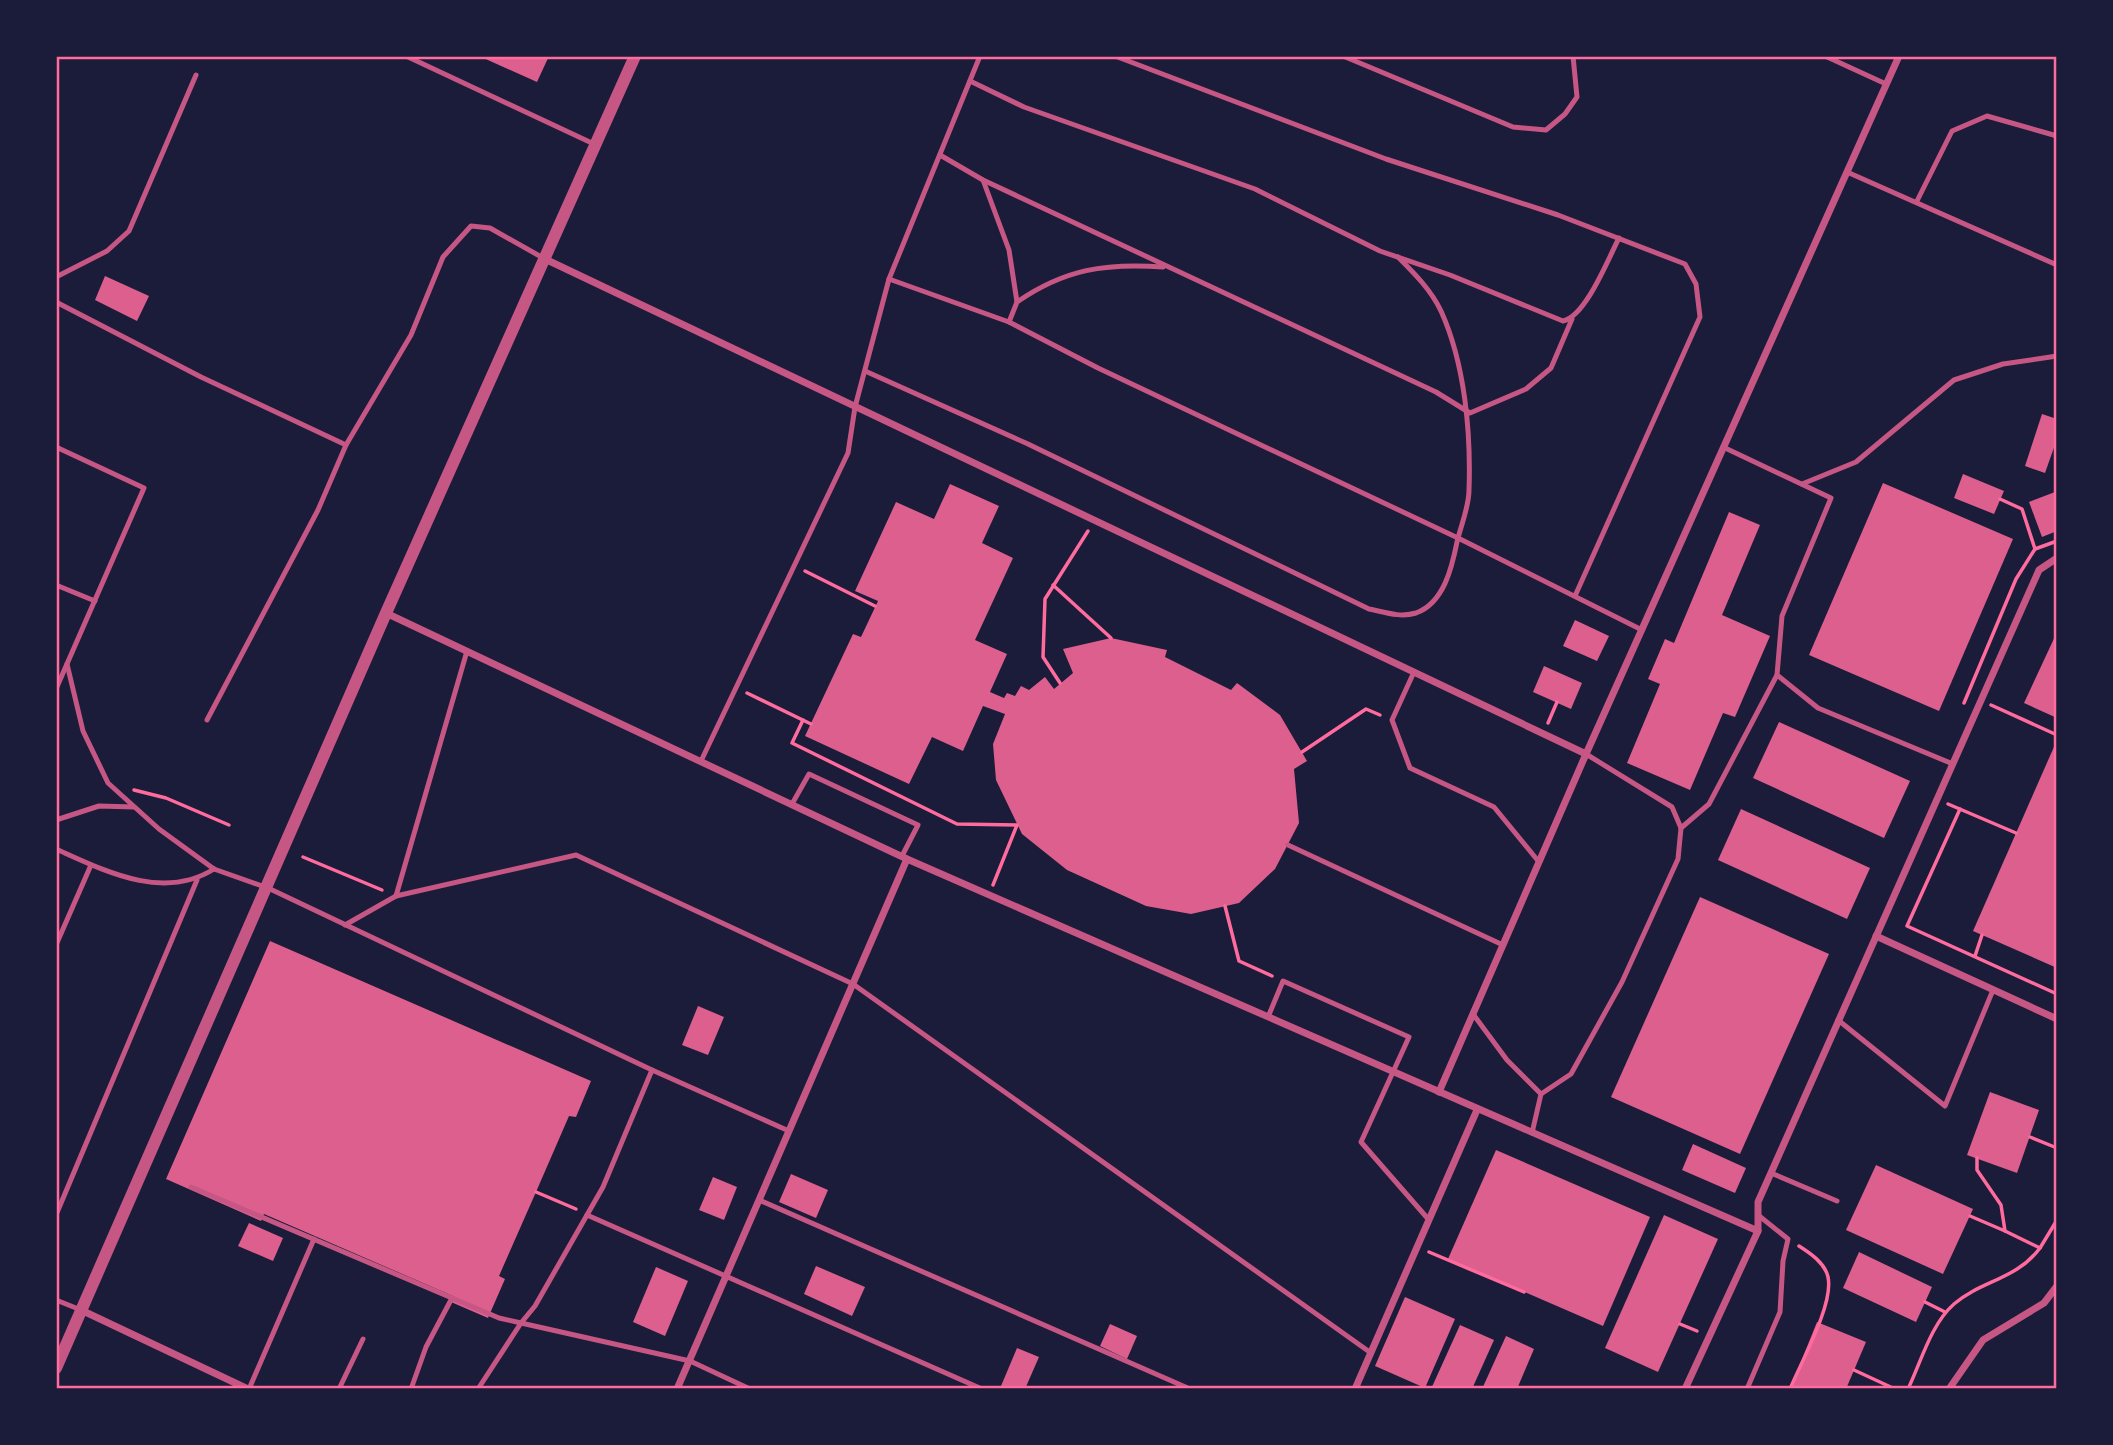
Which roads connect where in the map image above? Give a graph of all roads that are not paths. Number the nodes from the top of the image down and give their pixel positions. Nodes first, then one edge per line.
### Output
1 (406, 56) edge
2 (635, 56) edge
3 (980, 56) edge
4 (1115, 56) edge
5 (1343, 56) edge
6 (1573, 56) edge
7 (1825, 56) edge
8 (1899, 56) edge
9 (197, 75) dead end
10 (970, 81) junction
11 (1886, 84) junction
12 (2057, 136) edge
13 (595, 145) junction
14 (940, 155) junction
15 (1847, 172) junction
16 (983, 180) junction
17 (1917, 201) junction
18 (1619, 238) junction
19 (1398, 257) junction
20 (545, 260) junction
21 (2057, 265) edge
22 (1168, 267) junction
23 (56, 277) edge
24 (889, 279) junction
25 (56, 302) edge
26 (1017, 302) junction
27 (1572, 319) junction
28 (1009, 322) junction
29 (2057, 356) edge
30 (864, 371) junction
31 (855, 407) junction
32 (1465, 410) junction
33 (346, 445) junction
34 (56, 447) edge
35 (1723, 447) junction
36 (1802, 484) junction
37 (1458, 538) junction
38 (2057, 558) edge
39 (56, 585) edge
40 (1575, 596) junction
41 (95, 601) junction
42 (386, 613) junction
43 (1642, 630) junction
44 (467, 651) junction
45 (67, 664) junction
46 (1414, 672) junction
47 (1777, 675) junction
48 (56, 689) edge
49 (207, 720) dead end
50 (1586, 754) junction
51 (701, 761) junction
52 (1952, 764) junction
53 (792, 804) junction
54 (134, 807) junction
55 (56, 820) edge
56 (1681, 828) junction
57 (1287, 845) dead end
58 (56, 849) edge
59 (904, 858) junction
60 (1539, 862) junction
61 (91, 865) junction
62 (214, 869) junction
63 (197, 880) junction
64 (268, 888) junction
65 (396, 896) junction
66 (345, 925) junction
67 (1876, 936) junction
68 (1503, 945) junction
69 (56, 946) edge
70 (852, 984) junction
71 (1993, 990) junction
72 (1473, 1014) junction
73 (1268, 1017) junction
74 (2057, 1019) edge
75 (1839, 1020) junction
76 (652, 1070) junction
77 (1395, 1073) junction
78 (1439, 1092) junction
79 (1541, 1094) junction
80 (1477, 1110) junction
81 (789, 1130) junction
82 (1532, 1133) junction
83 (1771, 1173) junction
84 (191, 1187) dead end
85 (759, 1200) junction
86 (1837, 1201) dead end
87 (587, 1214) junction
88 (56, 1215) edge
89 (1758, 1215) junction
90 (1429, 1220) junction
91 (1758, 1231) junction
92 (314, 1239) junction
93 (726, 1276) junction
94 (2057, 1286) edge
95 (452, 1298) junction
96 (56, 1300) edge
97 (81, 1310) junction
98 (521, 1323) junction
99 (363, 1339) dead end
100 (1371, 1353) junction
101 (690, 1361) junction
102 (56, 1368) edge
103 (1359, 1388) edge
104 (249, 1389) edge
105 (339, 1389) edge
106 (411, 1389) edge
107 (478, 1389) edge
108 (677, 1389) edge
109 (750, 1389) edge
110 (982, 1389) edge
111 (1190, 1389) edge
112 (1685, 1389) edge
113 (1747, 1389) edge
114 (1949, 1389) edge

1 - 13 lane
2 - 13 street
3 - 10 lane
4 - 18 lane
5 - 6 lane
7 - 11 lane
8 - 11 street
9 - 23 lane
10 - 14 lane
10 - 19 lane
11 - 15 street
12 - 17 lane
13 - 20 street
14 - 16 lane
14 - 24 lane
15 - 17 lane
15 - 35 street
16 - 22 lane
16 - 26 lane
17 - 21 lane
18 - 27 lane
18 - 40 lane
19 - 27 lane
19 - 32 lane
20 - 31 street
20 - 33 lane
20 - 42 street
22 - 26 lane
22 - 32 lane
24 - 28 lane
24 - 30 lane
25 - 33 lane
26 - 28 lane
27 - 32 lane
28 - 37 lane
29 - 36 lane
30 - 31 lane
30 - 37 lane
31 - 46 street
31 - 51 lane
32 - 37 lane
33 - 49 lane
34 - 41 lane
35 - 36 lane
35 - 43 street
36 - 47 lane
37 - 40 lane
38 - 52 street
39 - 41 lane
40 - 43 lane
41 - 45 lane
42 - 44 street
42 - 64 street
43 - 50 street
44 - 51 street
44 - 65 lane
45 - 48 lane
45 - 54 lane
46 - 50 street
46 - 60 lane
47 - 52 lane
47 - 56 lane
50 - 56 lane
50 - 60 street
51 - 53 street
52 - 67 street
53 - 59 street
53 - 59 lane
54 - 55 lane
54 - 62 lane
56 - 79 lane
57 - 68 lane
58 - 61 lane
59 - 70 street
59 - 73 street
60 - 68 street
61 - 63 lane
61 - 69 lane
62 - 63 lane
62 - 64 lane
63 - 88 lane
64 - 66 lane
64 - 97 street
65 - 66 lane
65 - 70 lane
66 - 76 lane
67 - 71 street
67 - 75 street
68 - 72 street
70 - 81 street
70 - 100 lane
71 - 74 street
71 - 75 lane
72 - 78 street
72 - 79 lane
73 - 77 street
73 - 77 lane
75 - 83 street
76 - 81 lane
76 - 87 lane
77 - 78 street
77 - 90 lane
78 - 80 street
79 - 82 lane
80 - 82 street
80 - 90 street
81 - 85 street
82 - 91 street
83 - 86 lane
83 - 89 street
84 - 92 lane
85 - 93 street
85 - 111 lane
87 - 93 lane
87 - 98 lane
89 - 91 street
89 - 113 lane
90 - 100 street
91 - 112 street
92 - 95 lane
92 - 104 lane
93 - 101 street
93 - 110 lane
94 - 114 street
95 - 98 lane
95 - 106 lane
96 - 97 lane
97 - 102 street
97 - 104 street
98 - 101 lane
98 - 107 lane
99 - 105 lane
100 - 103 street
101 - 108 street
101 - 109 lane

